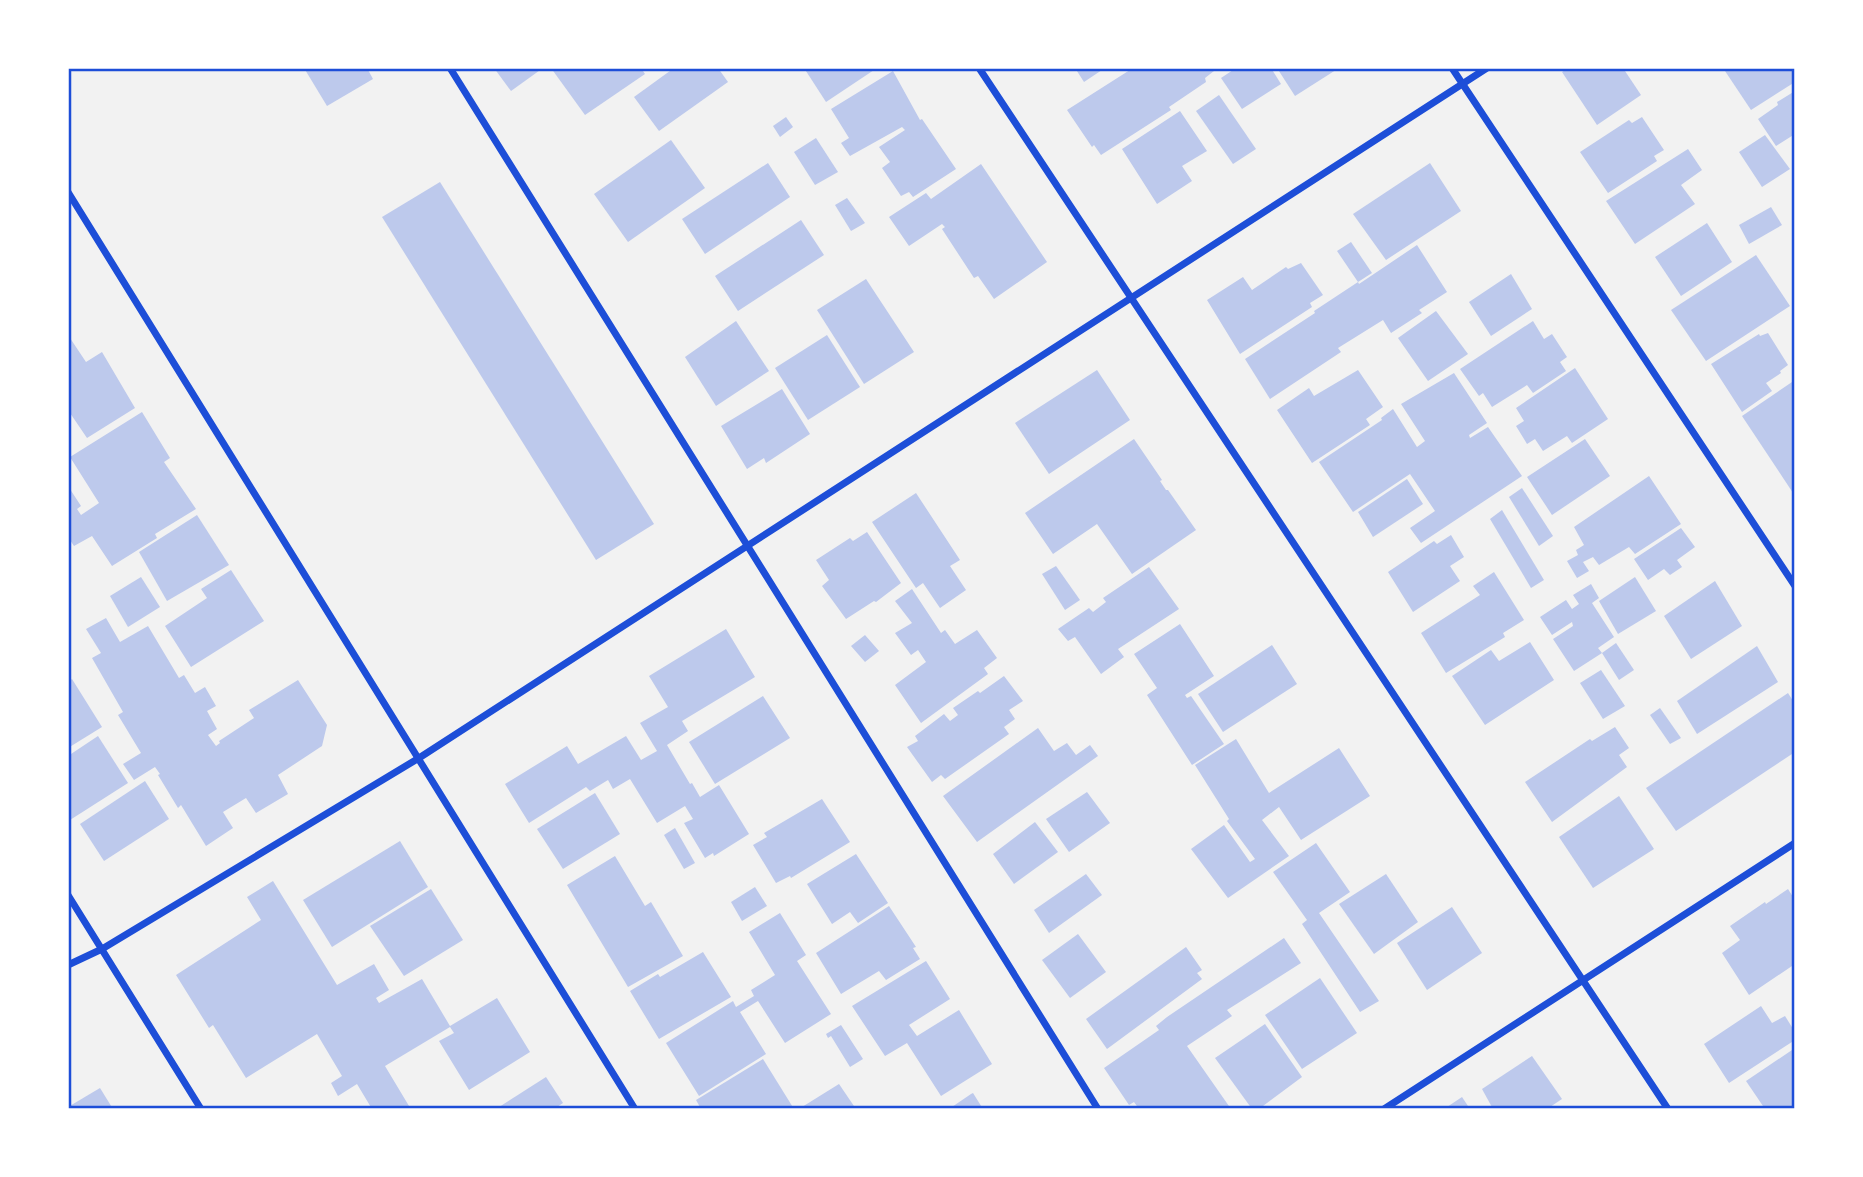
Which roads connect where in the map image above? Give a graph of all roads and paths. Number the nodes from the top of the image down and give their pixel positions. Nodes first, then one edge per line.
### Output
1 (450, 68) edge
2 (979, 68) edge
3 (1452, 68) edge
4 (1487, 68) edge
5 (1462, 84) junction
6 (68, 192) edge
7 (1131, 298) junction
8 (748, 546) junction
9 (1795, 586) edge
10 (419, 758) junction
11 (1795, 843) edge
12 (68, 895) edge
13 (102, 949) junction
14 (68, 965) edge
15 (1583, 980) junction
16 (201, 1109) edge
17 (635, 1109) edge
18 (1098, 1109) edge
19 (1384, 1109) edge
20 (1668, 1109) edge

1 - 8 street
2 - 7 street
3 - 5 street
4 - 5 street
5 - 7 street
5 - 9 street
6 - 10 street
7 - 8 street
7 - 15 street
8 - 10 street
8 - 18 street
10 - 13 street
10 - 17 street
11 - 15 street
12 - 13 street
13 - 14 street
13 - 16 street
15 - 19 street
15 - 20 street

